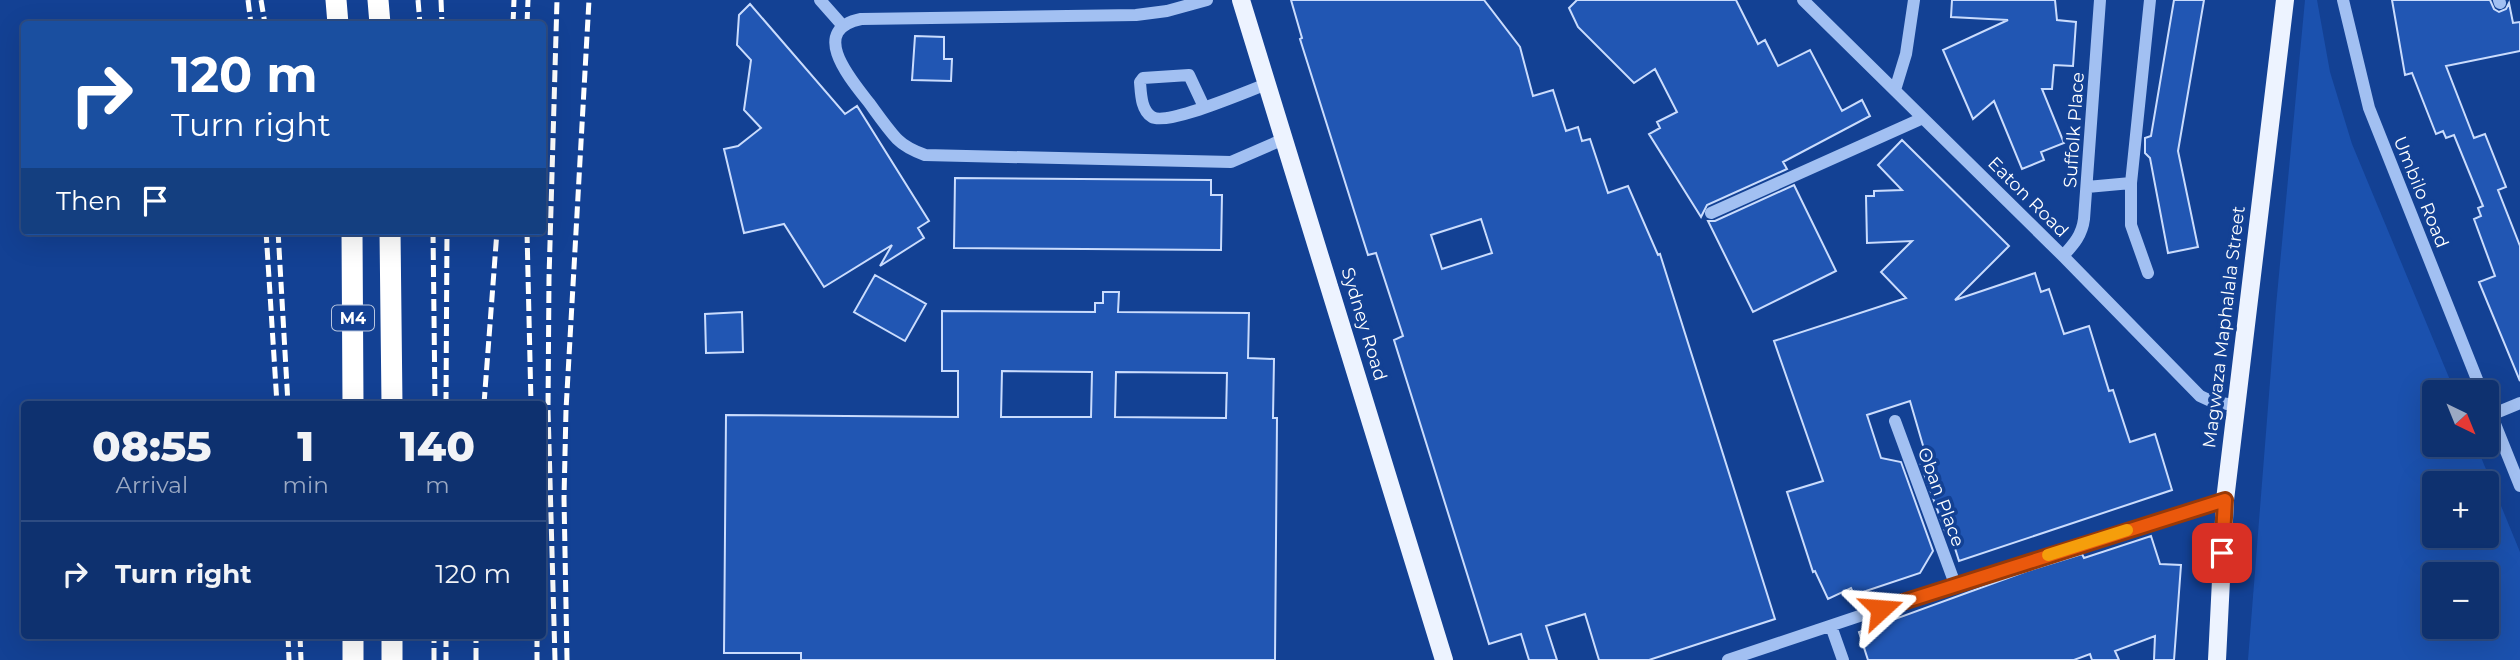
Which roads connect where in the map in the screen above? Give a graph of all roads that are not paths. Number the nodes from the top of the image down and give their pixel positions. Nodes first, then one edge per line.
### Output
1 (335, 0) edge
2 (378, 0) edge
3 (820, 0) edge
4 (1207, 0) edge
5 (1241, 0) edge
6 (1803, 0) edge
7 (1914, 0) edge
8 (2100, 0) edge
9 (2150, 0) edge
10 (2285, 0) edge
11 (2343, 0) edge
12 (338, 21) edge
13 (380, 21) edge
14 (843, 26) junction
15 (1267, 84) junction
16 (1895, 90) junction
17 (1204, 107) junction
18 (1923, 118) junction
19 (1284, 139) junction
20 (2131, 183) junction
21 (2087, 187) junction
22 (1711, 213) dead end
23 (352, 235) edge
24 (390, 235) edge
25 (2063, 256) junction
26 (2148, 273) dead end
27 (2477, 380) edge
28 (353, 401) edge
29 (392, 401) edge
30 (2520, 403) edge
31 (2235, 405) junction
32 (2499, 407) edge
33 (1895, 421) dead end
34 (2499, 430) edge
35 (2515, 464) edge
36 (2520, 486) edge
37 (2225, 500) junction
38 (1955, 584) junction
39 (1831, 626) junction
40 (353, 639) edge
41 (391, 639) edge
42 (353, 660) edge
43 (391, 660) edge
44 (1444, 660) edge
45 (1728, 660) edge
46 (1843, 660) edge
47 (2217, 660) edge

1 - 12 highway
2 - 13 highway
3 - 14 street
4 - 14 street
5 - 15 main road, Sydney Road
6 - 16 street, Eaton Road
7 - 16 street
8 - 21 street, Suffolk Place
9 - 20 street
10 - 31 main road, Magwaza Maphalala Street
11 - 27 street, Umbilo Road
14 - 19 street
15 - 17 street
15 - 19 main road, Sydney Road
16 - 18 street, Eaton Road
17 - 17 street
18 - 22 street
18 - 25 street, Eaton Road
19 - 44 main road, Sydney Road
20 - 21 street
20 - 26 street
21 - 25 street, Suffolk Place
23 - 28 highway, M4
24 - 29 highway, M4
25 - 31 street, Eaton Road
30 - 32 street
31 - 37 main road, Magwaza Maphalala Street
33 - 38 street, Oban Place
34 - 35 street
35 - 36 street
37 - 38 street
37 - 47 main road, Magwaza Maphalala Street
38 - 39 street
39 - 45 street
39 - 46 street
40 - 42 highway
41 - 43 highway

